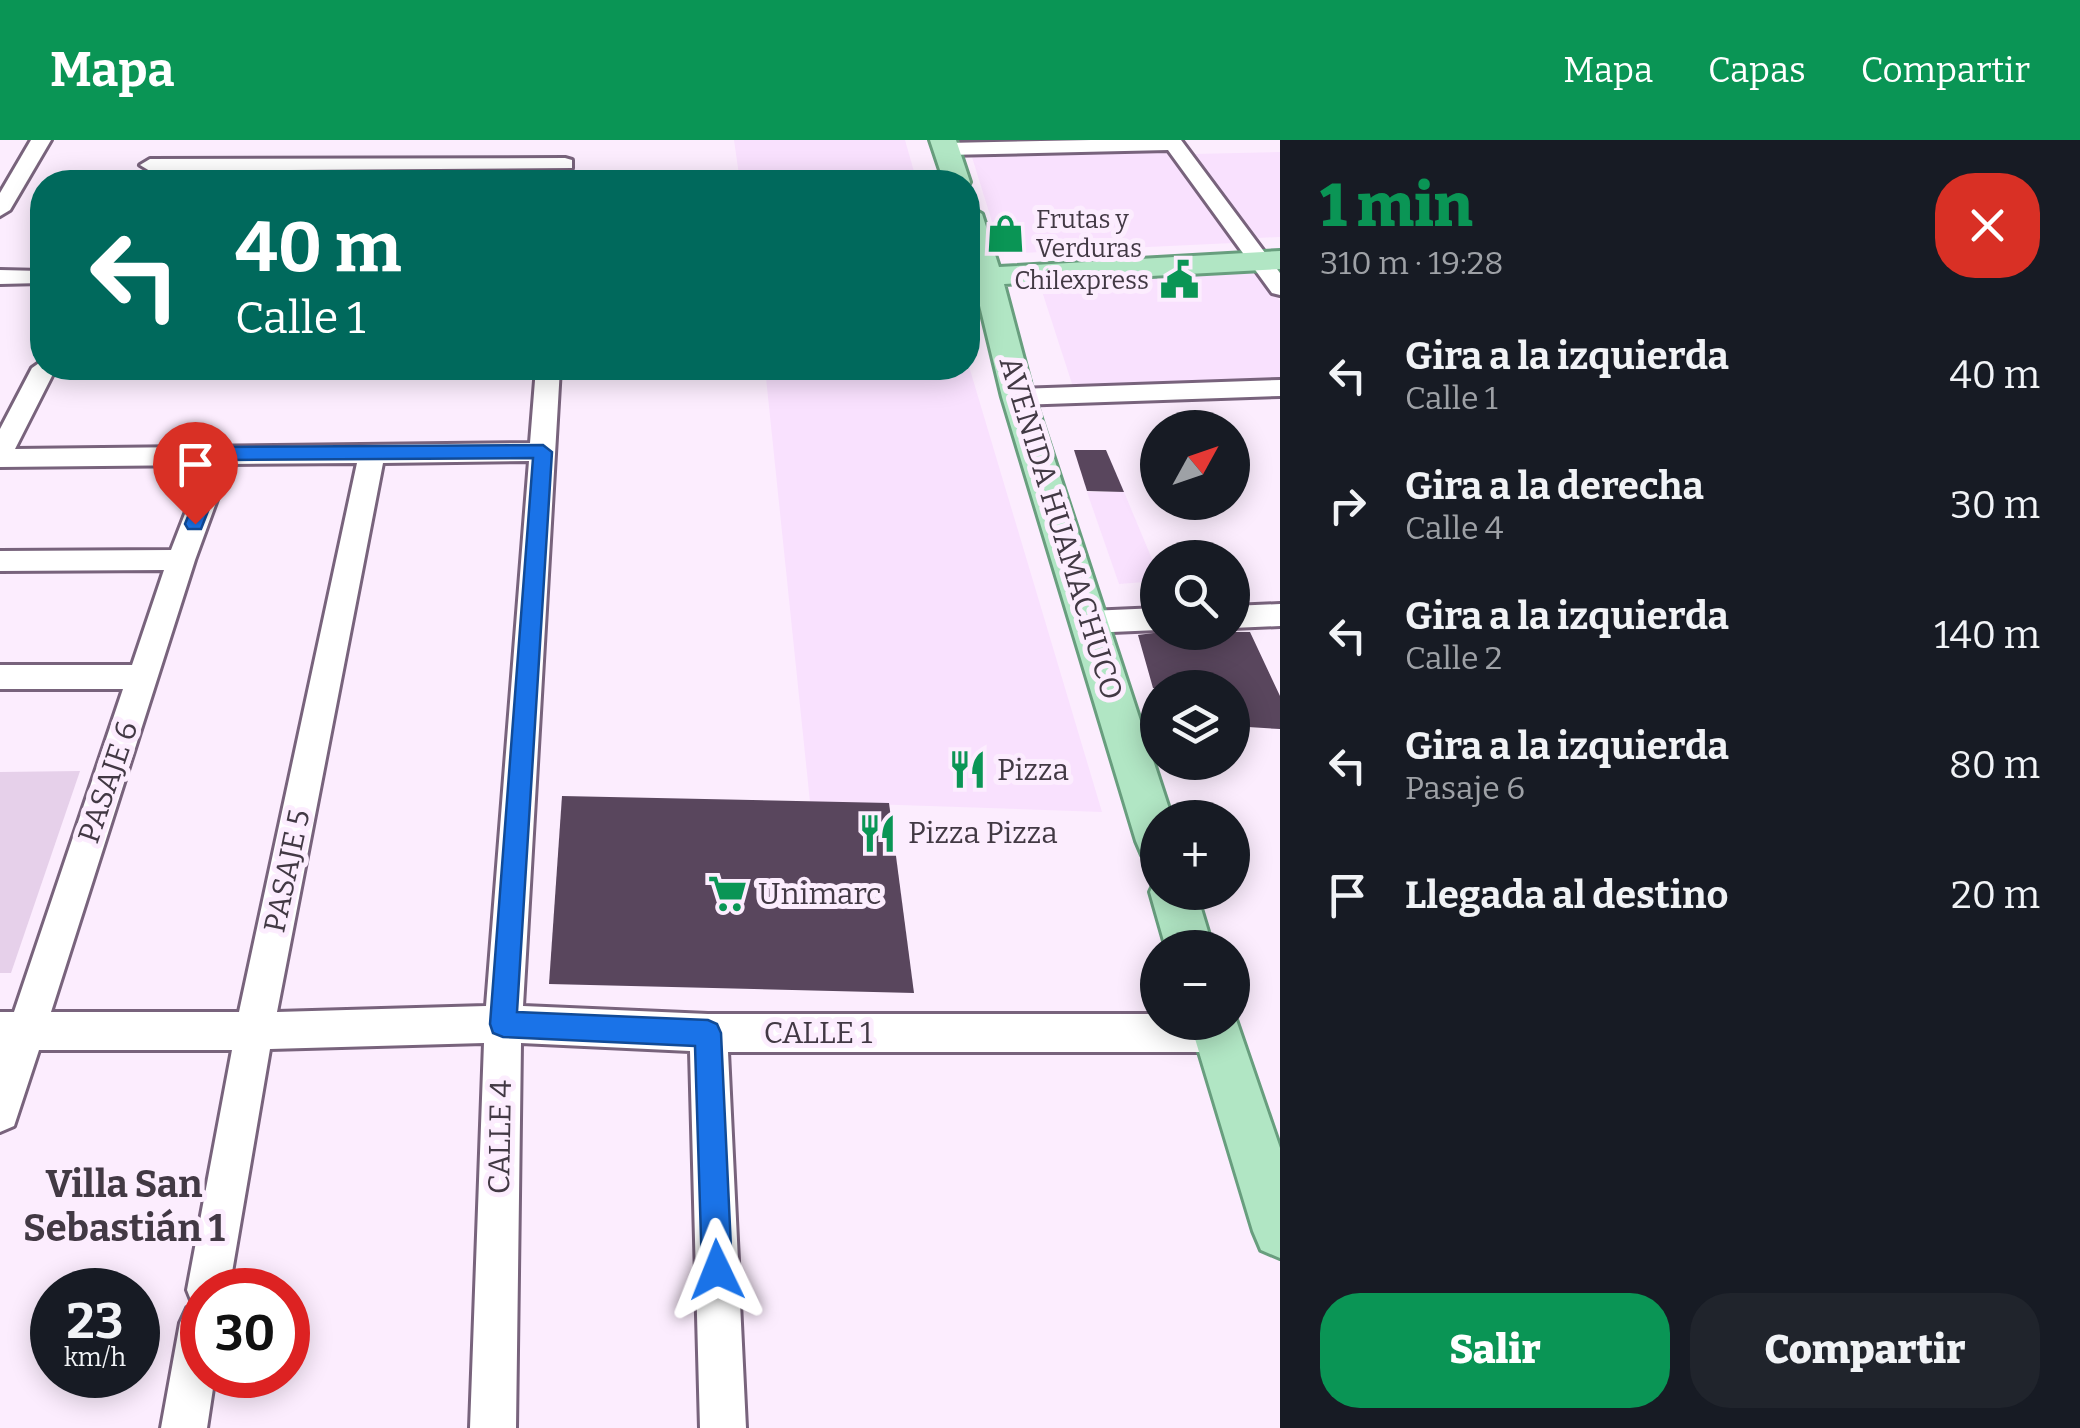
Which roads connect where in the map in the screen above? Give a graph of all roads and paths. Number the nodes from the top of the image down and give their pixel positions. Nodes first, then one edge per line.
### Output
1 (41, 140) edge
2 (161, 140) edge
3 (568, 140) edge
4 (1173, 142) edge
5 (944, 145) edge
6 (26, 165) junction
7 (0, 166) edge
8 (147, 170) edge
9 (564, 170) edge
10 (953, 170) edge
11 (0, 210) edge
12 (980, 251) edge
13 (1271, 261) edge
14 (988, 276) junction
15 (0, 277) edge
16 (30, 277) edge
17 (1280, 288) edge
18 (38, 380) edge
19 (547, 380) edge
20 (1280, 388) edge
21 (1018, 397) junction
22 (543, 452) junction
23 (222, 454) junction
24 (372, 454) junction
25 (0, 456) edge
26 (182, 560) junction
27 (0, 561) edge
28 (1280, 615) edge
29 (1250, 616) edge
30 (1140, 620) edge
31 (1090, 622) junction
32 (144, 677) junction
33 (0, 678) edge
34 (1145, 800) edge
35 (503, 1024) junction
36 (1140, 1029) edge
37 (12, 1031) edge
38 (254, 1031) junction
39 (708, 1033) junction
40 (1219, 1040) edge
41 (0, 1112) edge
42 (1280, 1231) edge
43 (212, 1268) edge
44 (189, 1398) edge
45 (184, 1428) edge
46 (494, 1428) edge
47 (723, 1428) edge

1 - 6 street
2 - 8 street
3 - 9 street
4 - 5 street
4 - 13 street
5 - 10 main road
6 - 7 street
6 - 11 street
12 - 14 main road, AVENIDA HUAMACHUCO
13 - 14 main road
13 - 17 street
14 - 21 main road, AVENIDA HUAMACHUCO
15 - 16 street
18 - 25 street
19 - 22 street, CALLE 4
20 - 21 street
21 - 31 main road, AVENIDA HUAMACHUCO
22 - 24 street
22 - 35 street, CALLE 4
23 - 24 street
23 - 25 street
23 - 26 street, PASAJE 6
24 - 38 street, PASAJE 5
26 - 27 street
26 - 32 street, PASAJE 6
28 - 29 street
30 - 31 street
31 - 34 main road, AVENIDA HUAMACHUCO
32 - 33 street
32 - 37 street, PASAJE 6
35 - 38 street, CALLE 1
35 - 39 street, CALLE 1
35 - 46 street, CALLE 4
36 - 39 street, CALLE 1
37 - 38 street, CALLE 1
37 - 41 street, PASAJE 6
38 - 43 street, PASAJE 5
39 - 47 street
40 - 42 main road
44 - 45 street

